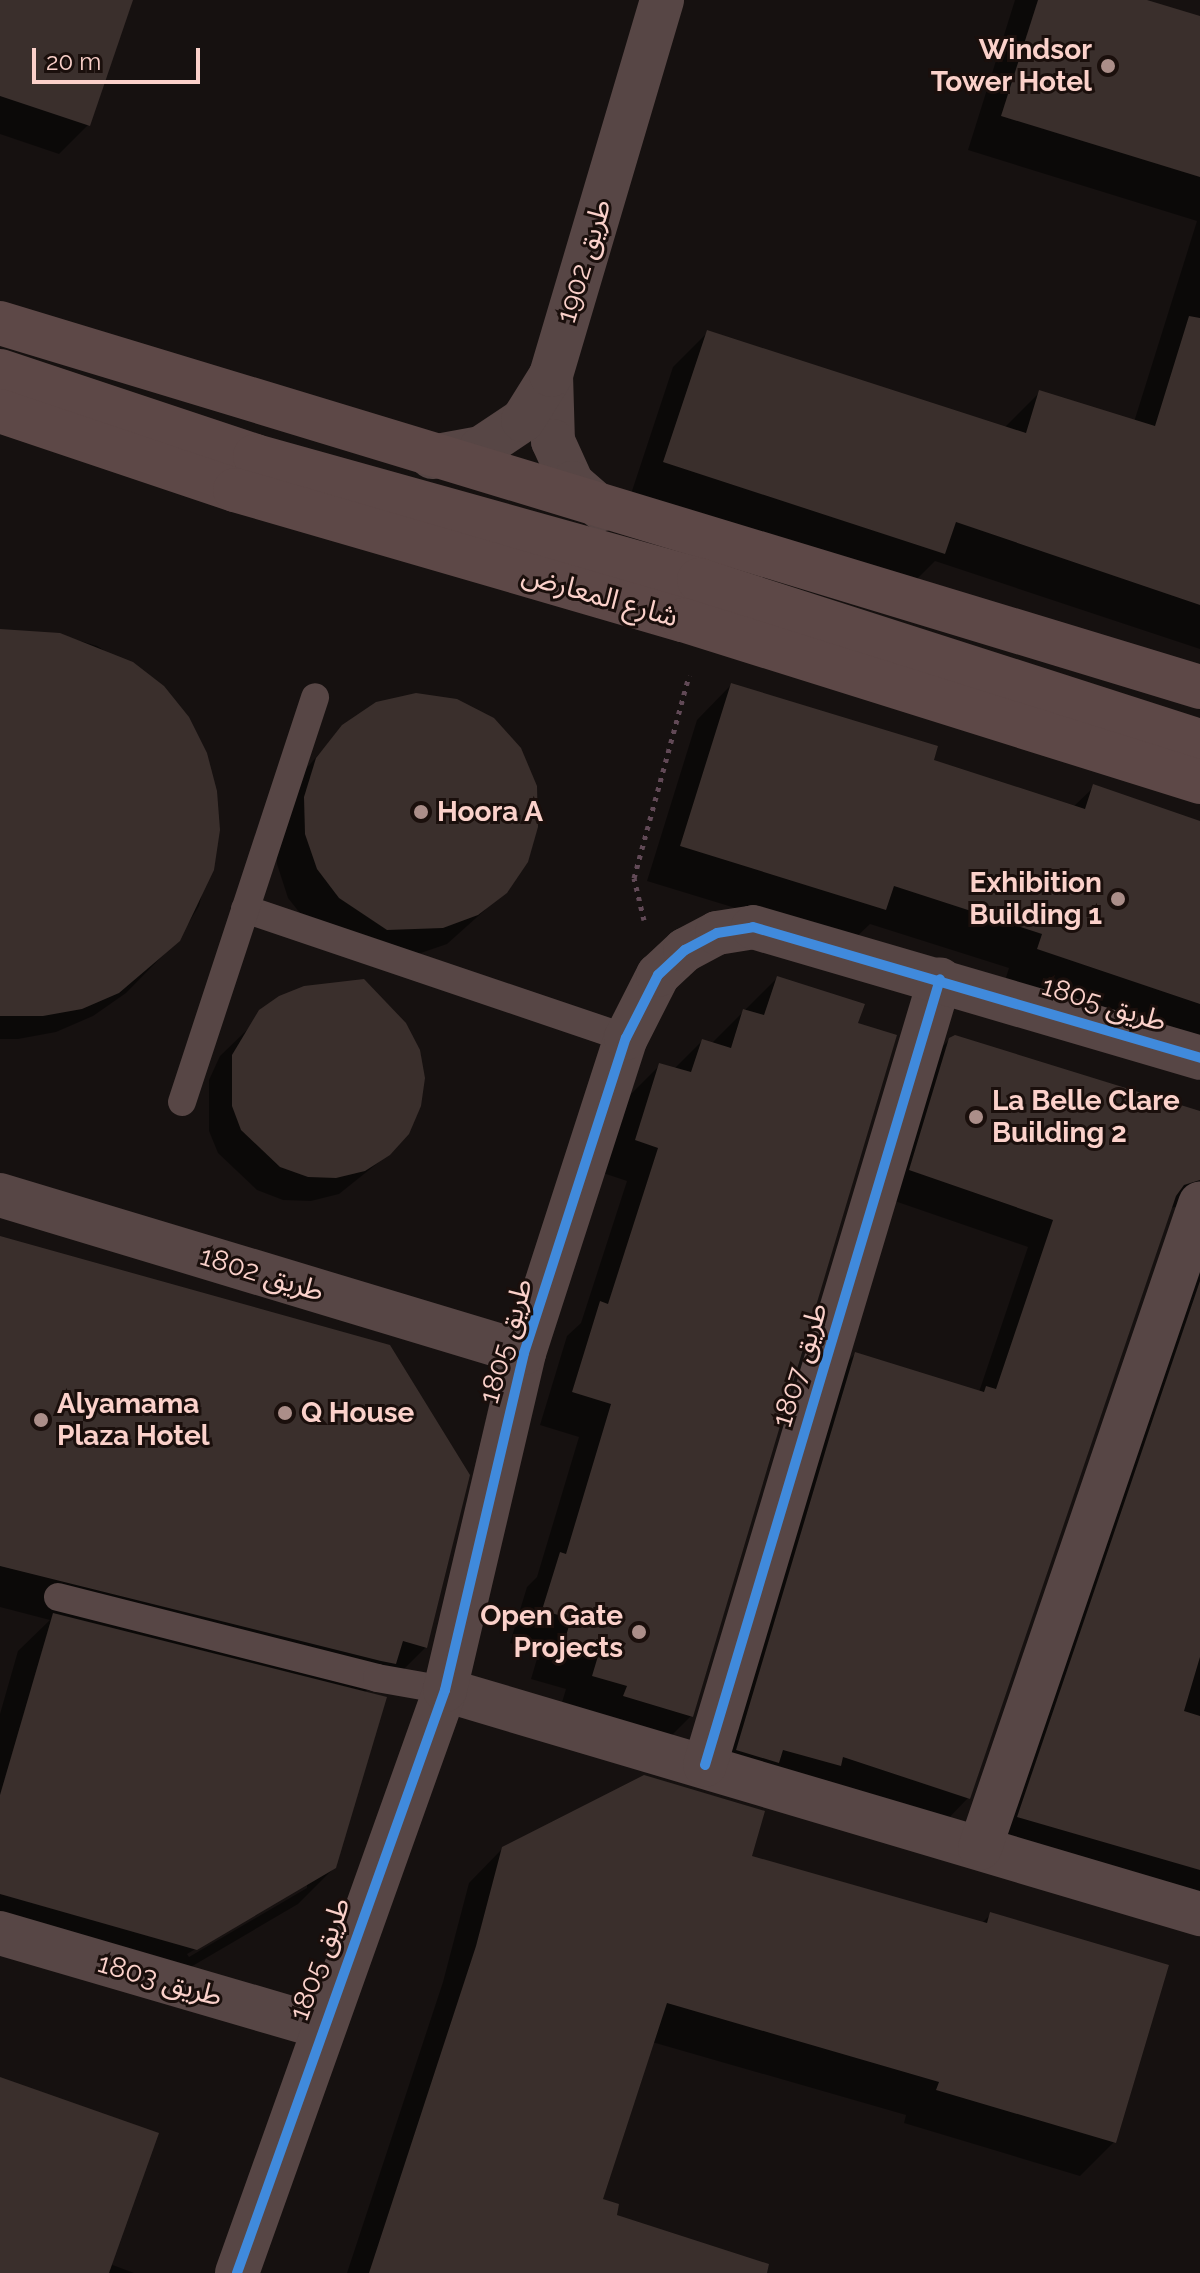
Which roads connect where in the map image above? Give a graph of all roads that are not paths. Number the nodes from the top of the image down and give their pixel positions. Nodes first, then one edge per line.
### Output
1 (662, 0) edge
2 (0, 323) edge
3 (0, 371) edge
4 (551, 375) junction
5 (0, 411) edge
6 (432, 457) junction
7 (602, 509) junction
8 (1200, 687) edge
9 (315, 697) dead end
10 (1200, 741) edge
11 (1200, 782) edge
12 (245, 909) junction
13 (940, 979) junction
14 (626, 1038) junction
15 (1200, 1058) edge
16 (182, 1102) dead end
17 (0, 1195) edge
18 (1200, 1204) edge
19 (524, 1353) junction
20 (58, 1597) dead end
21 (445, 1690) junction
22 (705, 1765) junction
23 (980, 1848) junction
24 (1200, 1914) edge
25 (0, 1933) edge
26 (321, 2027) junction
27 (237, 2273) edge

1 - 4 street, طريق 1902
2 - 6 main road
3 - 10 main road, شارع المعارض
4 - 6 street, طريق 1902
4 - 7 street
5 - 11 main road, شارع المعارض
6 - 7 main road
7 - 8 main road
9 - 12 lane
12 - 14 lane
12 - 16 lane
13 - 14 street, طريق 1805
13 - 15 street, طريق 1805
13 - 22 street, طريق 1807
14 - 19 street, طريق 1805
17 - 19 street, طريق 1802
18 - 23 street
19 - 21 street, طريق 1805
20 - 21 lane
21 - 22 street
21 - 26 street, طريق 1805
22 - 23 street
23 - 24 street
25 - 26 street, طريق 1803
26 - 27 street, طريق 1805

